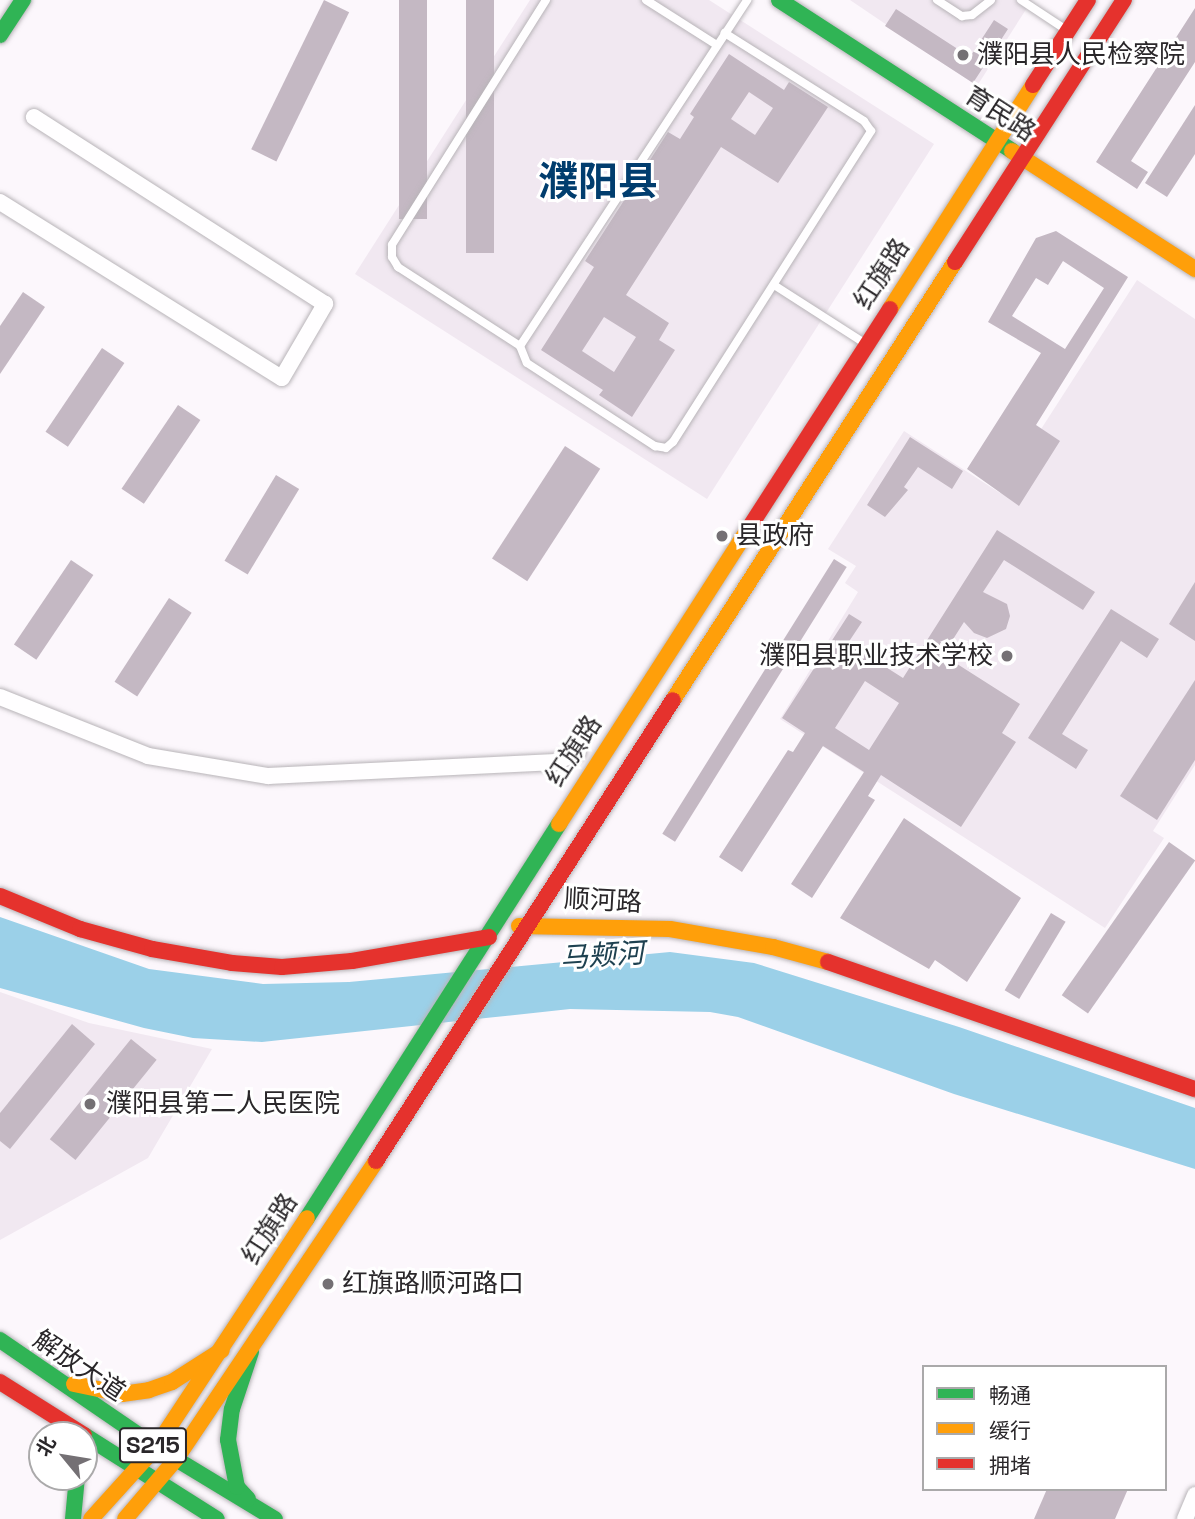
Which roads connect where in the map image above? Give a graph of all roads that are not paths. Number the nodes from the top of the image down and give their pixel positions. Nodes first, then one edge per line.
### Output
1 (23, 0) edge
2 (546, 0) edge
3 (646, 0) edge
4 (747, 0) edge
5 (779, 0) edge
6 (937, 0) edge
7 (991, 0) edge
8 (1021, 0) edge
9 (1088, 0) edge
10 (1124, 0) edge
11 (1069, 31) junction
12 (725, 33) junction
13 (0, 36) edge
14 (718, 45) junction
15 (1094, 46) junction
16 (34, 117) dead end
17 (997, 141) junction
18 (1021, 157) junction
19 (0, 202) edge
20 (1195, 269) edge
21 (774, 285) junction
22 (866, 344) junction
23 (520, 346) junction
24 (693, 612) junction
25 (718, 628) junction
26 (0, 697) edge
27 (578, 752) dead end
28 (0, 896) edge
29 (529, 922) junction
30 (482, 939) junction
31 (1195, 1089) edge
32 (0, 1340) edge
33 (222, 1350) junction
34 (251, 1352) junction
35 (49, 1377) junction
36 (0, 1382) edge
37 (34, 1404) junction
38 (49, 1421) edge
39 (61, 1421) edge
40 (98, 1444) edge
41 (156, 1447) junction
42 (176, 1459) junction
43 (139, 1469) junction
44 (158, 1482) junction
45 (78, 1491) edge
46 (1195, 1495) edge
47 (259, 1509) junction
48 (72, 1519) edge
49 (90, 1519) edge
50 (125, 1519) edge
51 (217, 1519) edge
52 (275, 1519) edge
53 (1185, 1519) edge

1 - 13 main road
2 - 23 lane
3 - 14 lane
4 - 12 lane
5 - 17 main road, 育民路
6 - 7 lane
8 - 11 lane
9 - 11 main road, 红旗路
10 - 15 main road, 红旗路
11 - 15 main road
11 - 17 main road, 红旗路
12 - 14 lane
12 - 21 lane
14 - 23 lane
15 - 18 main road, 红旗路
16 - 19 street
17 - 18 main road, 育民路
17 - 22 main road, 红旗路
18 - 20 main road, 育民路
18 - 25 main road, 红旗路
21 - 22 lane
21 - 23 lane
22 - 24 main road, 红旗路
24 - 25 main road
24 - 30 main road, 红旗路
25 - 29 main road, 红旗路
26 - 27 street
28 - 30 main road, 顺河路
29 - 30 main road, 顺河路
29 - 31 main road, 顺河路
29 - 34 main road, 红旗路
30 - 33 main road, 红旗路
32 - 35 main road, 解放大道 / S215
33 - 35 main road
33 - 41 main road, 红旗路
34 - 42 main road, 红旗路
34 - 47 main road
35 - 41 main road, 解放大道 / S215
36 - 37 main road, 解放大道 / S215
37 - 38 main road
37 - 39 main road, 解放大道 / S215
40 - 43 main road, 解放大道 / S215
41 - 42 main road, 解放大道 / S215
41 - 43 main road, 红旗路
42 - 44 main road, 红旗路
42 - 47 main road, 解放大道 / S215
43 - 44 main road, 解放大道 / S215
43 - 49 main road, 红旗路
44 - 50 main road, 红旗路
44 - 51 main road, 解放大道 / S215
45 - 48 main road
46 - 53 street
47 - 52 main road, 解放大道 / S215

